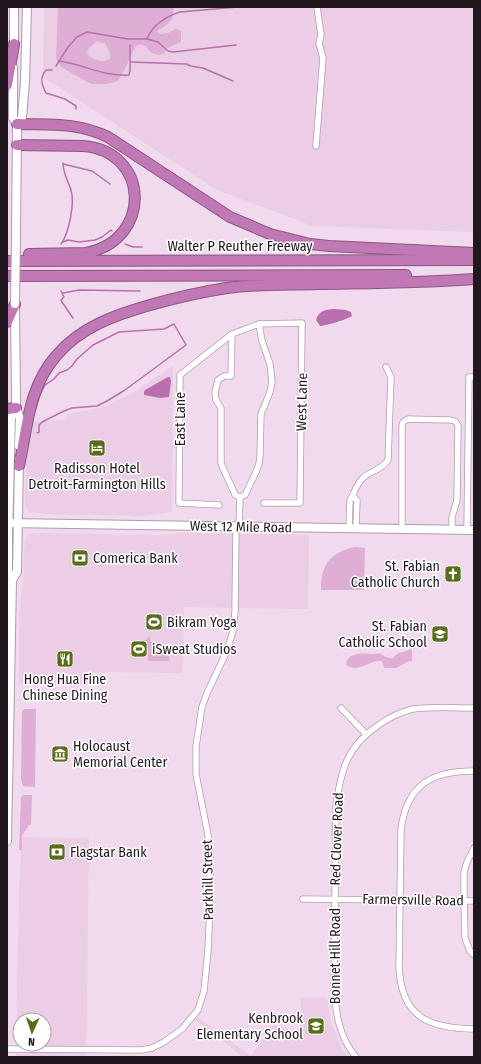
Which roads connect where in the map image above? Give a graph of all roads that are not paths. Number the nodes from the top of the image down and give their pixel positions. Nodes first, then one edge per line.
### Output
1 (14, 7) edge
2 (27, 7) edge
3 (317, 7) edge
4 (10, 23) edge
5 (26, 37) junction
6 (14, 40) junction
7 (7, 85) edge
8 (17, 124) junction
9 (17, 145) junction
10 (316, 146) dead end
11 (474, 253) edge
12 (7, 254) edge
13 (474, 260) edge
14 (7, 261) edge
15 (474, 275) edge
16 (7, 276) edge
17 (210, 276) junction
18 (474, 280) edge
19 (7, 283) edge
20 (15, 304) junction
21 (7, 322) edge
22 (259, 324) junction
23 (244, 329) joint
24 (232, 334) junction
25 (386, 367) dead end
26 (472, 377) edge
27 (11, 409) edge
28 (471, 447) edge
29 (19, 466) junction
30 (240, 497) junction
31 (264, 503) dead end
32 (219, 505) dead end
33 (7, 523) edge
34 (18, 523) junction
35 (237, 527) junction
36 (352, 529) junction
37 (402, 530) junction
38 (452, 530) junction
39 (471, 530) edge
40 (13, 578) junction
41 (341, 708) dead end
42 (474, 708) edge
43 (366, 734) junction
44 (474, 771) edge
45 (7, 840) edge
46 (474, 848) edge
47 (303, 899) dead end
48 (335, 899) junction
49 (400, 900) junction
50 (464, 900) junction
51 (474, 901) edge
52 (474, 955) edge
53 (474, 1029) edge
54 (7, 1049) edge
55 (356, 1057) edge

1 - 4 main road
2 - 5 main road
3 - 10 street
4 - 6 main road
5 - 6 main road
5 - 8 main road
6 - 7 highway
6 - 8 main road
8 - 9 main road
8 - 11 highway
9 - 12 highway
9 - 20 main road, bridge
13 - 14 highway, Walter P Reuther Freeway
15 - 17 highway
16 - 17 highway
17 - 19 highway
18 - 29 highway
20 - 21 highway
20 - 27 main road
22 - 23 street, West Lane
22 - 30 street
22 - 31 street, West Lane
23 - 24 street, East Lane
24 - 30 street
24 - 32 street, East Lane
25 - 36 street
26 - 28 street
27 - 29 main road
27 - 33 main road
28 - 39 street
29 - 34 main road
30 - 35 street, Parkhill Street
33 - 34 main road, West 12 Mile Road
33 - 40 main road
34 - 35 main road, West 12 Mile Road
34 - 40 main road
35 - 36 main road, West 12 Mile Road
35 - 54 street, Parkhill Street
36 - 37 main road, West 12 Mile Road
37 - 38 main road, West 12 Mile Road
37 - 38 street
38 - 39 main road, West 12 Mile Road
40 - 45 main road
41 - 43 street
42 - 43 street, Red Clover Road
43 - 48 street, Red Clover Road
44 - 49 street
46 - 50 street
47 - 48 street, Farmersville Road
48 - 49 street, Farmersville Road
48 - 55 street, Bonnet Hill Road
49 - 50 street, Farmersville Road
49 - 53 street
50 - 51 street, Farmersville Road
50 - 52 street

